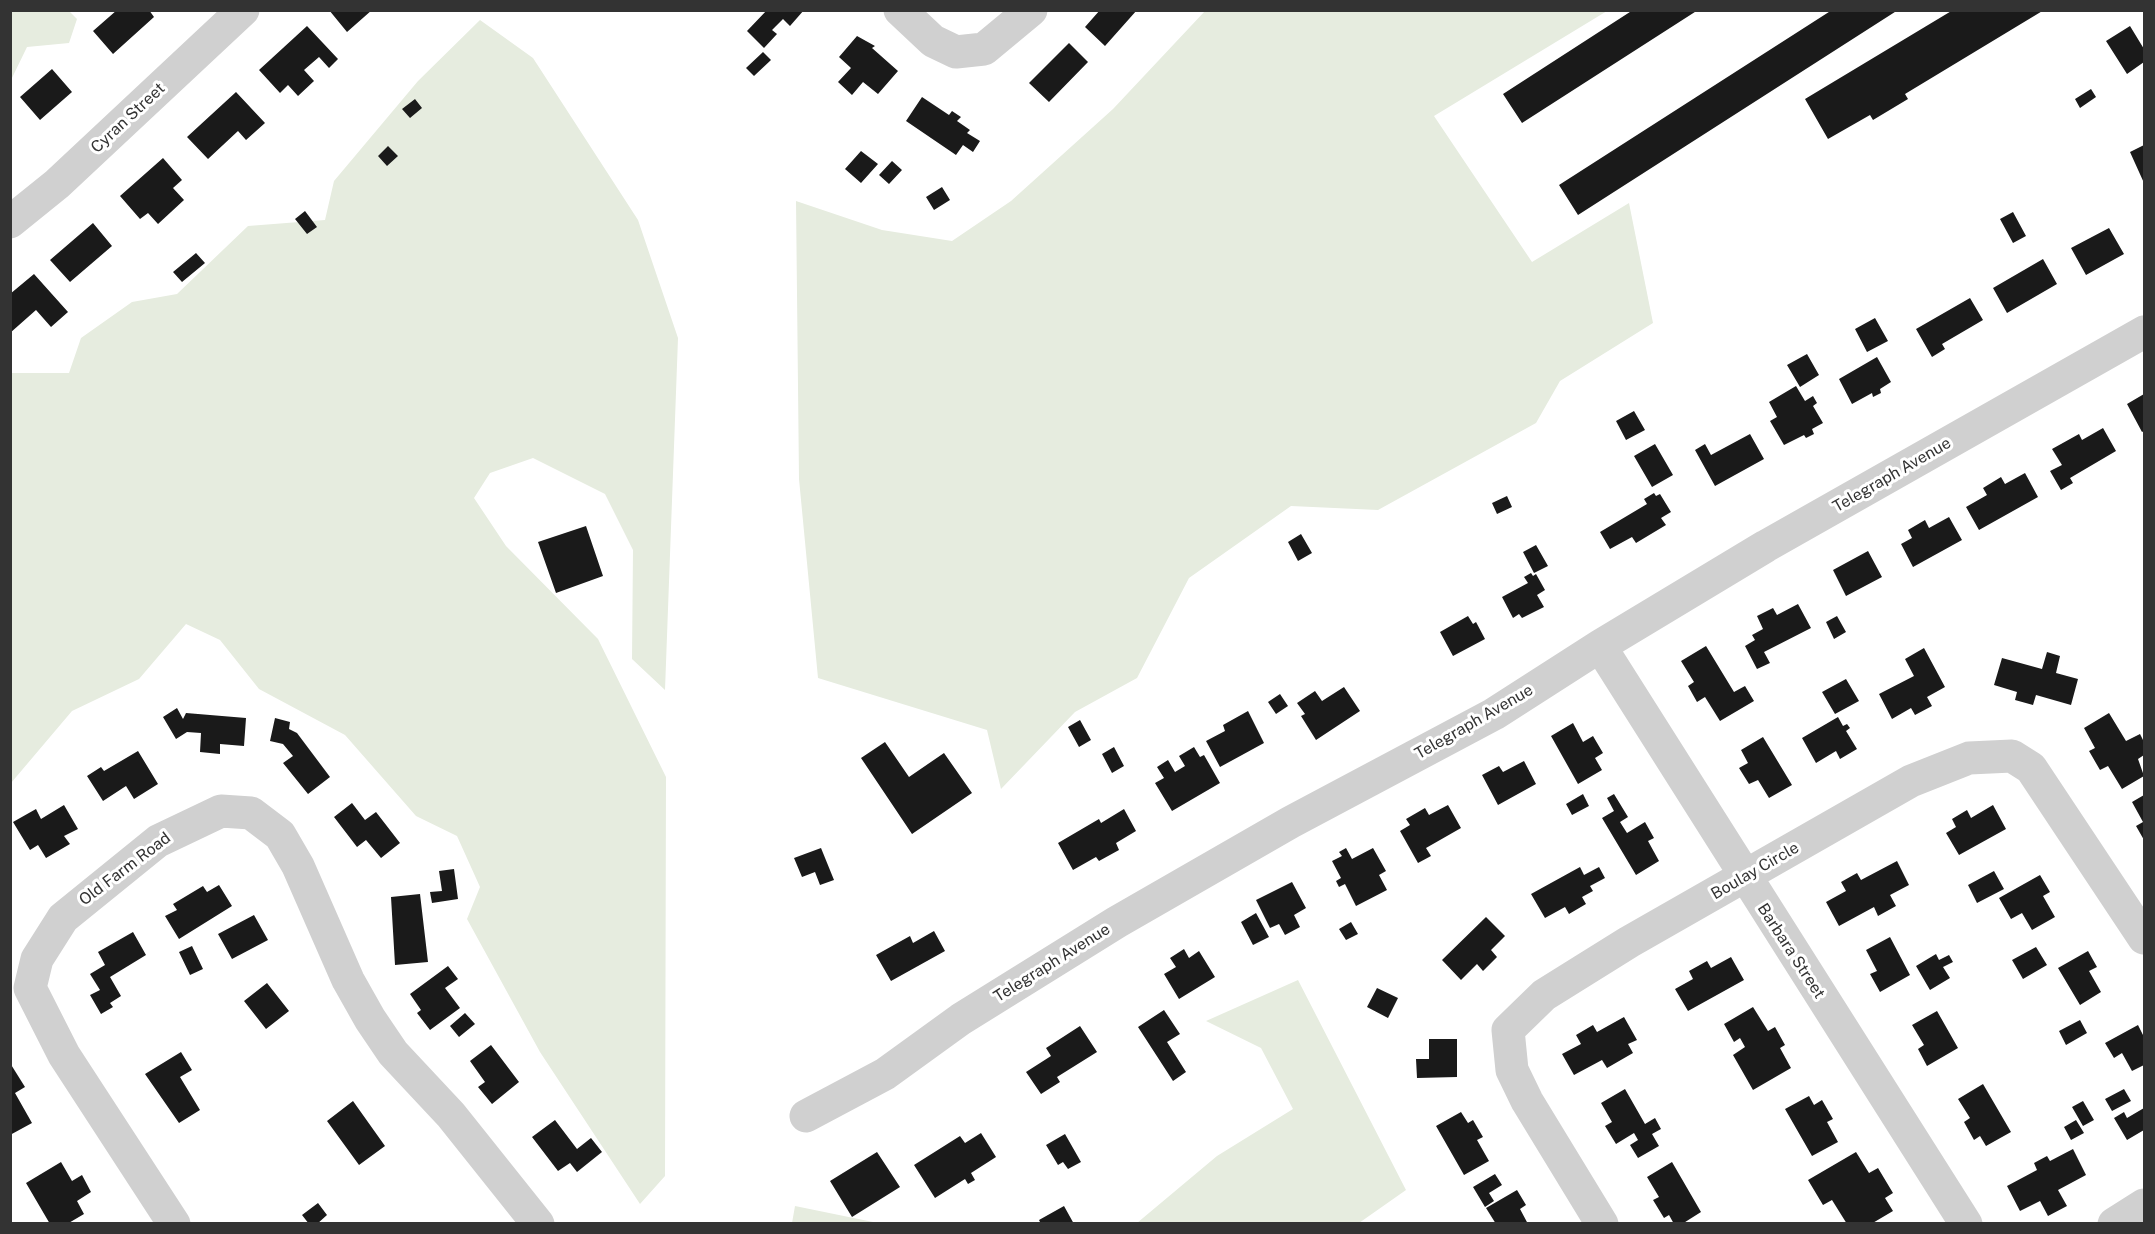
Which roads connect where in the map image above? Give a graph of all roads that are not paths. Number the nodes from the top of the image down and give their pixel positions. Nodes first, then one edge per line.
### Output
1 (243, 10) edge
2 (900, 10) edge
3 (1031, 10) edge
4 (10, 222) edge
5 (2145, 332) edge
6 (1600, 646) junction
7 (1744, 878) junction
8 (2145, 938) edge
9 (806, 1116) dead end
10 (2145, 1205) edge
11 (174, 1224) edge
12 (538, 1224) edge
13 (1602, 1224) edge
14 (1966, 1224) edge
15 (2114, 1224) edge

1 - 4 street, Cyran Street
2 - 3 street
5 - 6 street, Telegraph Avenue
6 - 7 street, Barbara Street
6 - 9 street, Telegraph Avenue
7 - 8 street, Boulay Circle
7 - 13 street, Boulay Circle
7 - 14 street, Barbara Street
10 - 15 street
11 - 12 street, Old Farm Road

